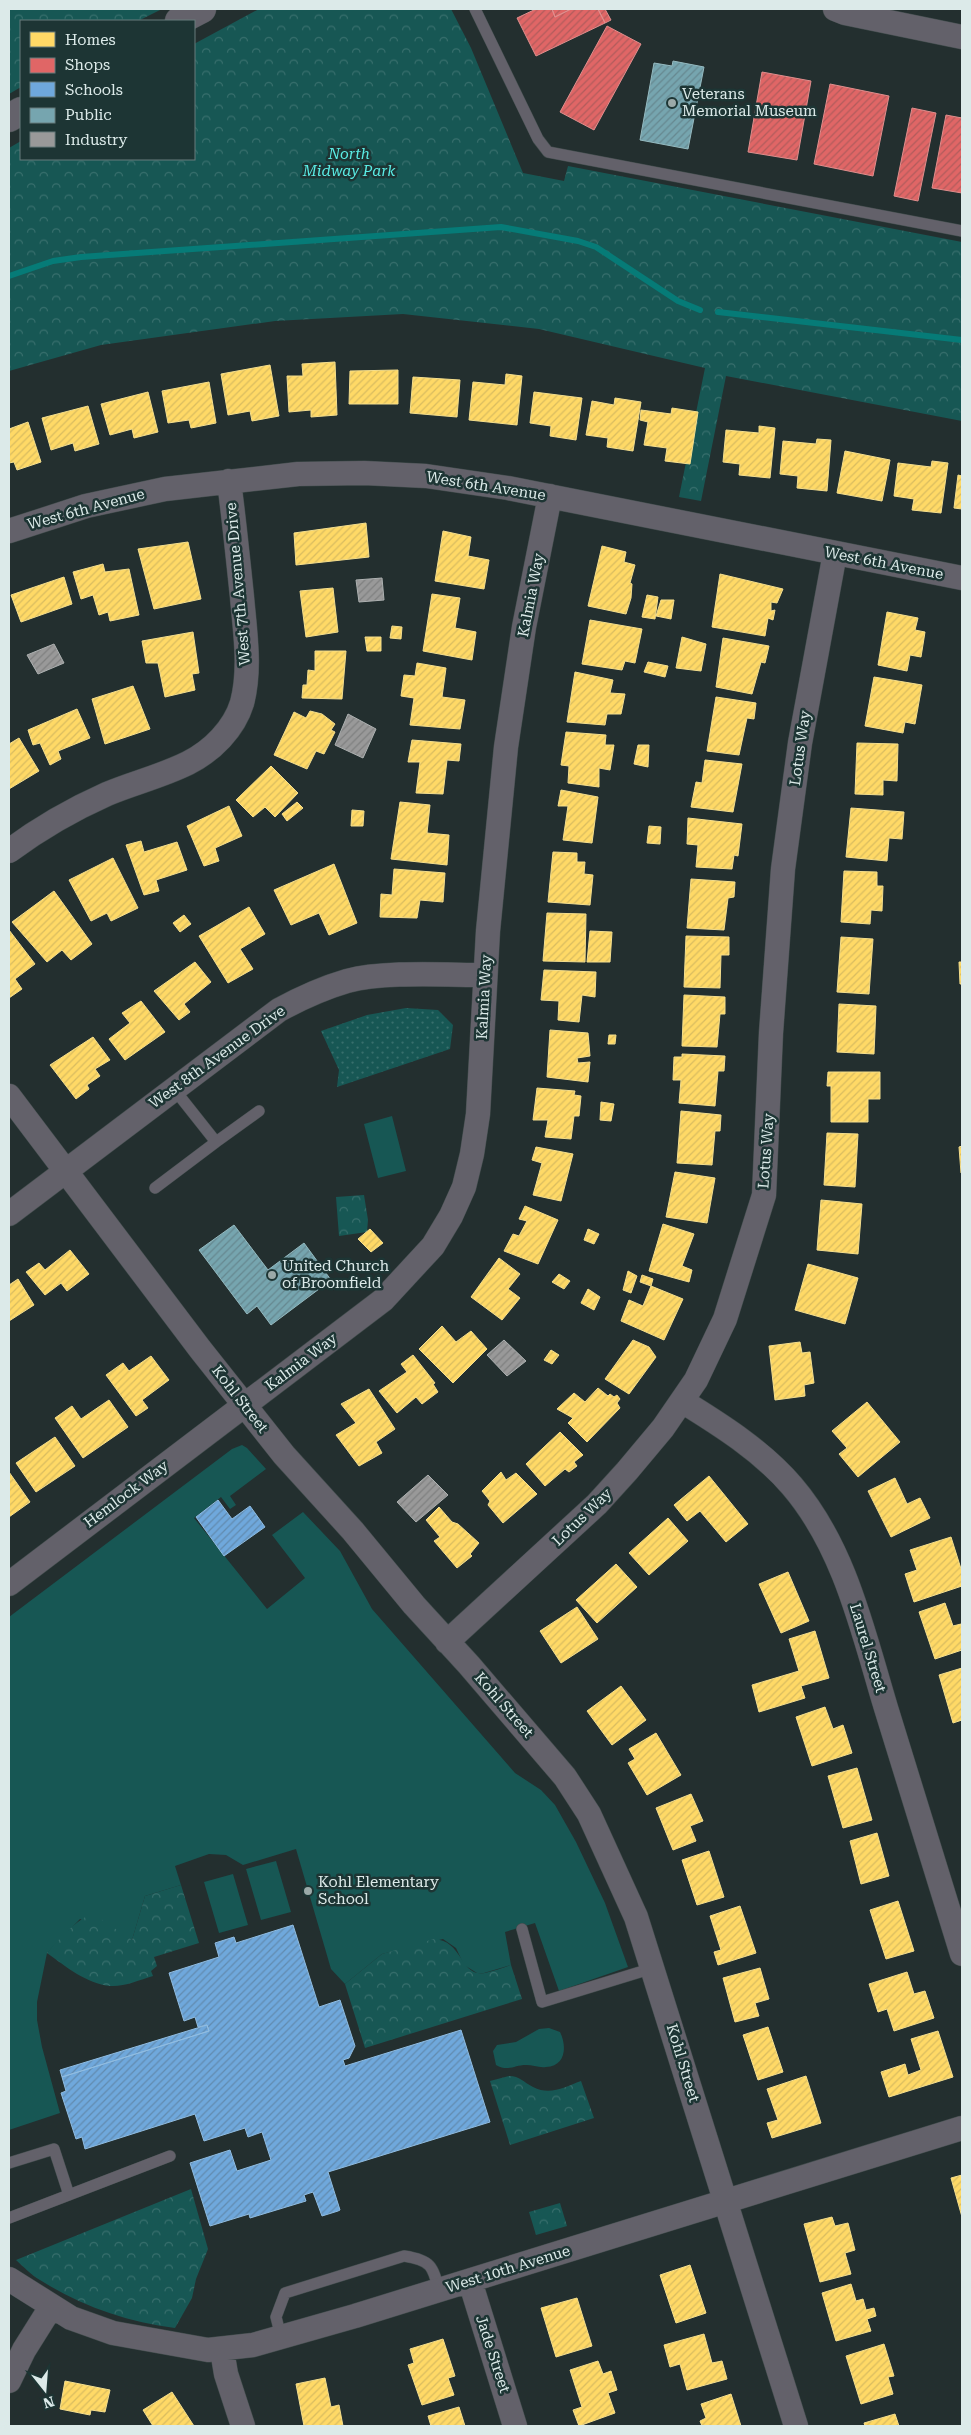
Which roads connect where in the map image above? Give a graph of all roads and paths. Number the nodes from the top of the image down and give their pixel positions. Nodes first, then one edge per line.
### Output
1 (202, 9) edge
2 (475, 9) edge
3 (845, 10) edge
4 (181, 20) edge
5 (962, 37) edge
6 (20, 111) edge
7 (9, 118) edge
8 (962, 231) edge
9 (229, 481) junction
10 (550, 496) junction
11 (9, 531) edge
12 (835, 553) junction
13 (962, 578) edge
14 (9, 851) edge
15 (486, 975) junction
16 (174, 1089) junction
17 (9, 1096) edge
18 (259, 1111) dead end
19 (216, 1142) junction
20 (65, 1171) junction
21 (155, 1188) dead end
22 (9, 1214) edge
23 (682, 1401) junction
24 (244, 1404) junction
25 (9, 1584) edge
26 (447, 1642) junction
27 (522, 1929) dead end
28 (962, 1954) edge
29 (653, 1968) junction
30 (962, 2128) edge
31 (170, 2156) dead end
32 (9, 2163) edge
33 (69, 2195) junction
34 (726, 2201) junction
35 (9, 2218) edge
36 (9, 2279) edge
37 (470, 2281) junction
38 (439, 2291) junction
39 (51, 2307) junction
40 (281, 2337) junction
41 (222, 2350) junction
42 (9, 2381) edge
43 (243, 2426) edge
44 (516, 2426) edge
45 (796, 2426) edge

1 - 4 main road
2 - 8 lane
3 - 5 street
6 - 7 main road
9 - 10 street, West 6th Avenue
9 - 11 street, West 6th Avenue
9 - 14 street, West 7th Avenue Drive
10 - 12 street, West 6th Avenue
10 - 15 street, Kalmia Way
12 - 13 street, West 6th Avenue
12 - 23 street, Lotus Way
15 - 16 street, West 8th Avenue Drive
15 - 24 street, Kalmia Way
16 - 19 lane
16 - 20 street, West 8th Avenue Drive
17 - 20 street, Kohl Street
18 - 19 lane
19 - 21 lane
20 - 22 street, West 8th Avenue Drive
20 - 24 street, Kohl Street
23 - 26 street, Lotus Way
23 - 28 street, Laurel Street
24 - 25 street, Hemlock Way
24 - 26 street, Kohl Street
26 - 29 street, Kohl Street
27 - 29 lane
29 - 34 street, Kohl Street
30 - 34 street, West 10th Avenue
31 - 33 lane
32 - 33 lane
33 - 35 lane
34 - 37 street, West 10th Avenue
34 - 45 street, Kohl Street
36 - 39 street
37 - 38 street, West 10th Avenue
37 - 44 street, Jade Street
38 - 40 street, West 10th Avenue
38 - 40 lane
39 - 41 street, West 10th Avenue
39 - 42 street
40 - 41 street, West 10th Avenue
41 - 43 street

